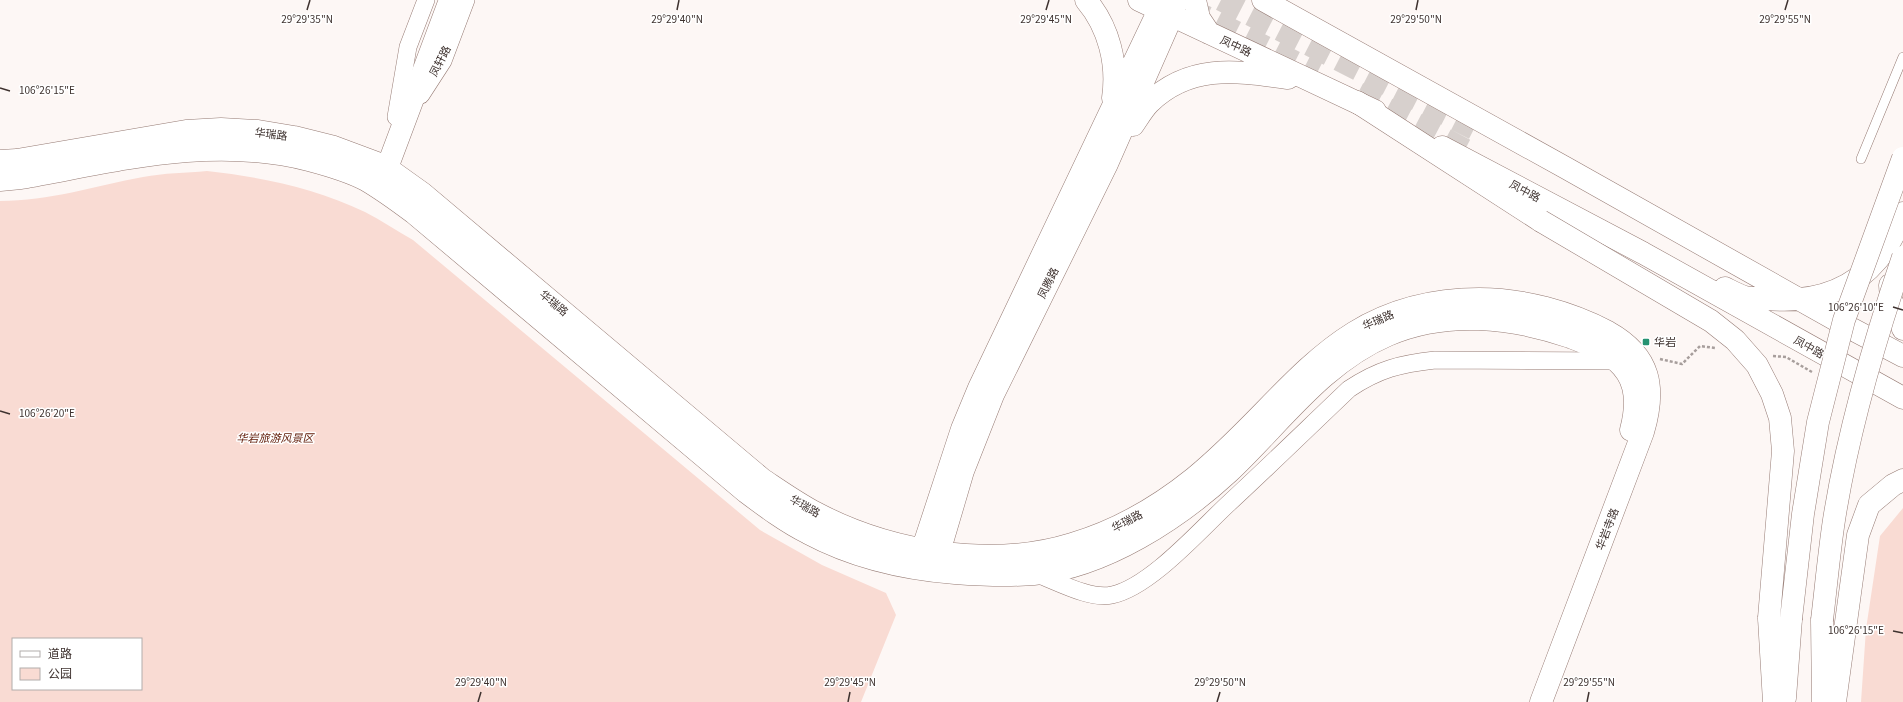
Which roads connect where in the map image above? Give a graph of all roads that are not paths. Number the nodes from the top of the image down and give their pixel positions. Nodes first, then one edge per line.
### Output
1 (426, 0) edge
2 (440, 0) edge
3 (450, 0) edge
4 (466, 0) edge
5 (1086, 0) edge
6 (1139, 0) edge
7 (1195, 0) edge
8 (1263, 0) edge
9 (1168, 6) edge
10 (1208, 33) junction
11 (425, 54) junction
12 (1903, 57) edge
13 (1311, 82) junction
14 (1357, 102) junction
15 (1111, 110) junction
16 (401, 117) junction
17 (1903, 158) edge
18 (1861, 160) dead end
19 (0, 161) edge
20 (382, 165) junction
21 (1106, 166) junction
22 (0, 180) edge
23 (1900, 221) edge
24 (1643, 254) junction
25 (1903, 257) edge
26 (1802, 300) junction
27 (1903, 329) edge
28 (1636, 353) joint
29 (1903, 356) edge
30 (1616, 361) junction
31 (1903, 398) edge
32 (1903, 480) edge
33 (928, 560) junction
34 (1037, 574) junction
35 (1528, 702) edge
36 (1541, 702) edge
37 (1774, 702) edge
38 (1785, 702) edge
39 (1823, 702) edge
40 (1835, 702) edge

1 - 16 street, 凤轩路
2 - 11 street, 凤轩路
3 - 11 street, 凤轩路
4 - 16 street, 凤轩路
5 - 15 street
6 - 9 street, 凤中路
7 - 10 street
8 - 26 street
9 - 10 street, 凤中路
9 - 15 street, 凤腾路
9 - 21 street, 凤腾路
10 - 13 street, 凤中路
11 - 16 street, 凤轩路
12 - 18 lane
13 - 14 street, 凤中路
13 - 21 street
14 - 24 street, 凤中路
14 - 37 street, bridge
15 - 33 street, 凤腾路
16 - 20 street, 凤轩路
17 - 38 street, bridge
19 - 20 street, 华瑞路
20 - 33 street, 华瑞路
21 - 33 street, 凤腾路
22 - 33 street, 华瑞路
23 - 26 street
23 - 27 street
24 - 26 street
24 - 31 street, 凤中路
25 - 39 street, bridge
26 - 29 street
28 - 33 street, 华瑞路
28 - 36 street, 华岩寺路
30 - 34 street
30 - 34 street, 华瑞路
30 - 35 street, 华岩寺路
32 - 40 street
33 - 34 street, 华瑞路

